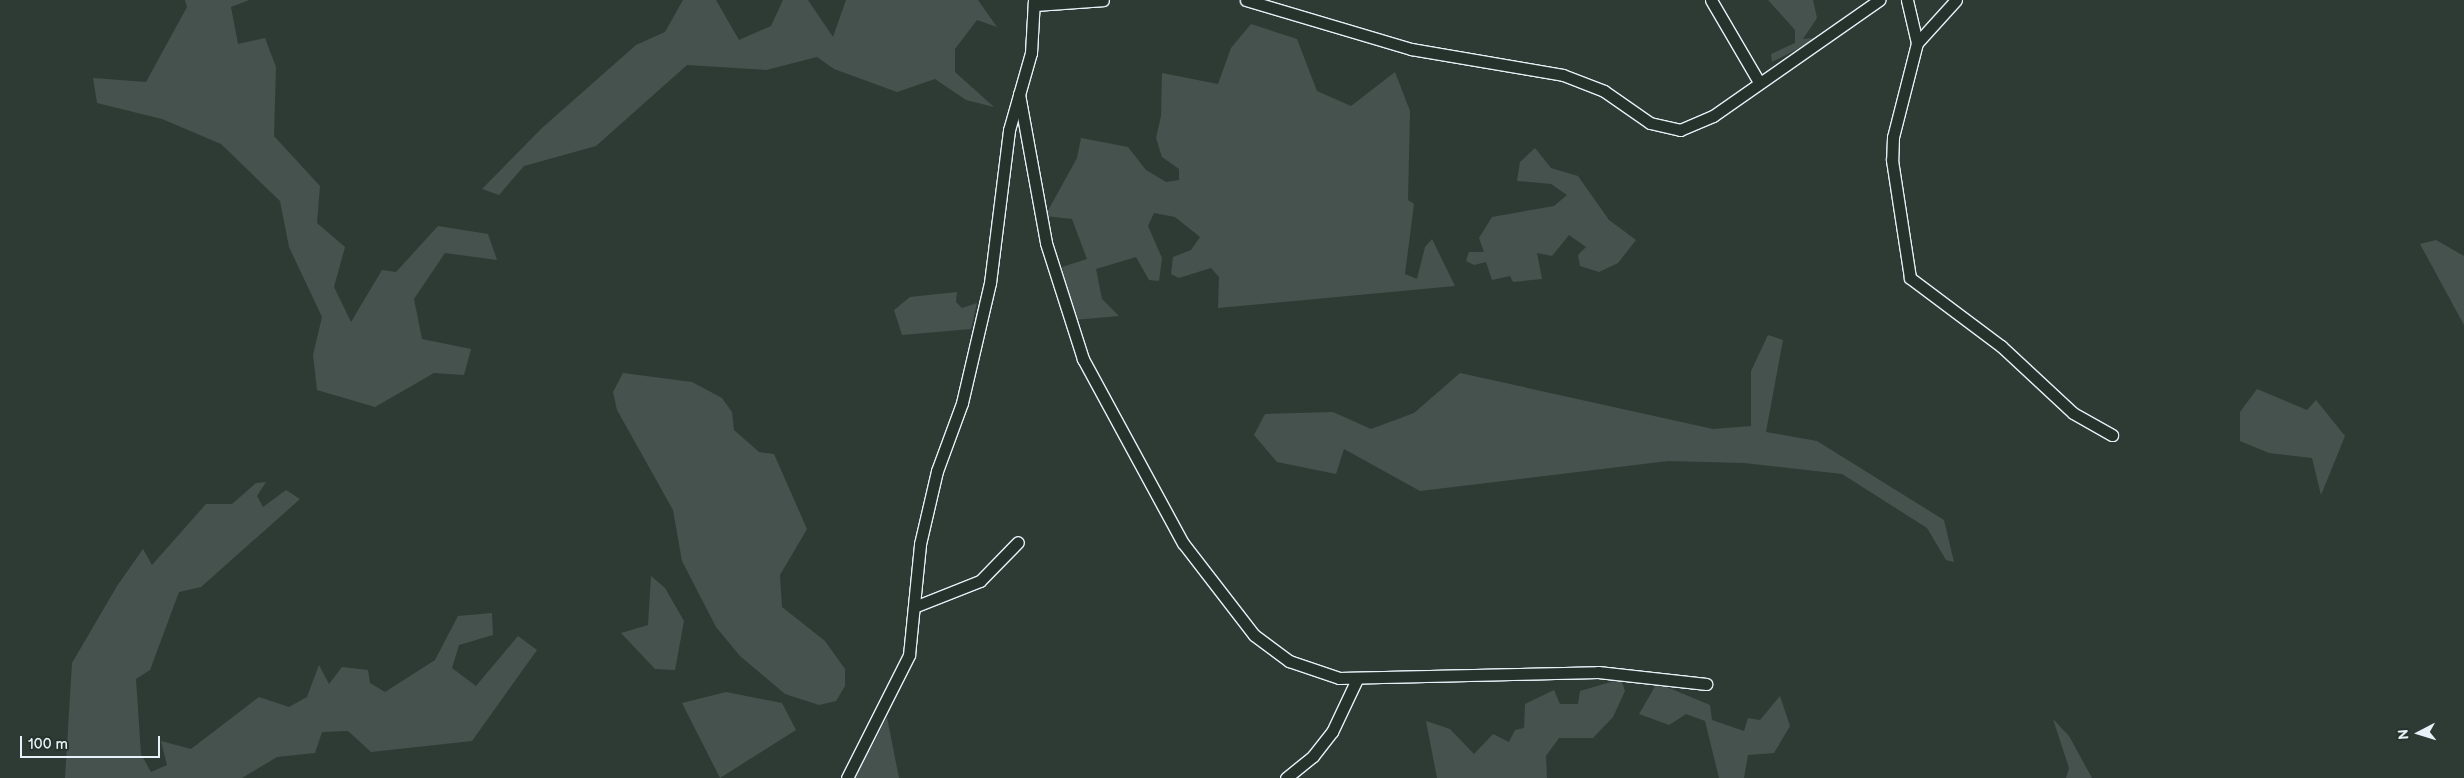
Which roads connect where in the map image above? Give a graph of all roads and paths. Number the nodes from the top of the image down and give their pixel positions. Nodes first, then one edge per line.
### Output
1 (1103, 0) edge
2 (1246, 0) edge
3 (1711, 0) edge
4 (1880, 0) edge
5 (1907, 0) edge
6 (1956, 0) edge
7 (1034, 3) edge
8 (1917, 43) junction
9 (1759, 82) junction
10 (1019, 94) junction
11 (2112, 435) dead end
12 (1018, 542) dead end
13 (914, 607) junction
14 (1357, 679) junction
15 (1706, 684) dead end
16 (846, 778) edge
17 (1286, 778) edge

1 - 7 street
2 - 9 street
3 - 9 street
4 - 9 street
5 - 8 street
6 - 8 street
7 - 10 street
8 - 11 street
10 - 13 street
10 - 14 street
12 - 13 street
13 - 16 street
14 - 15 street
14 - 17 street

